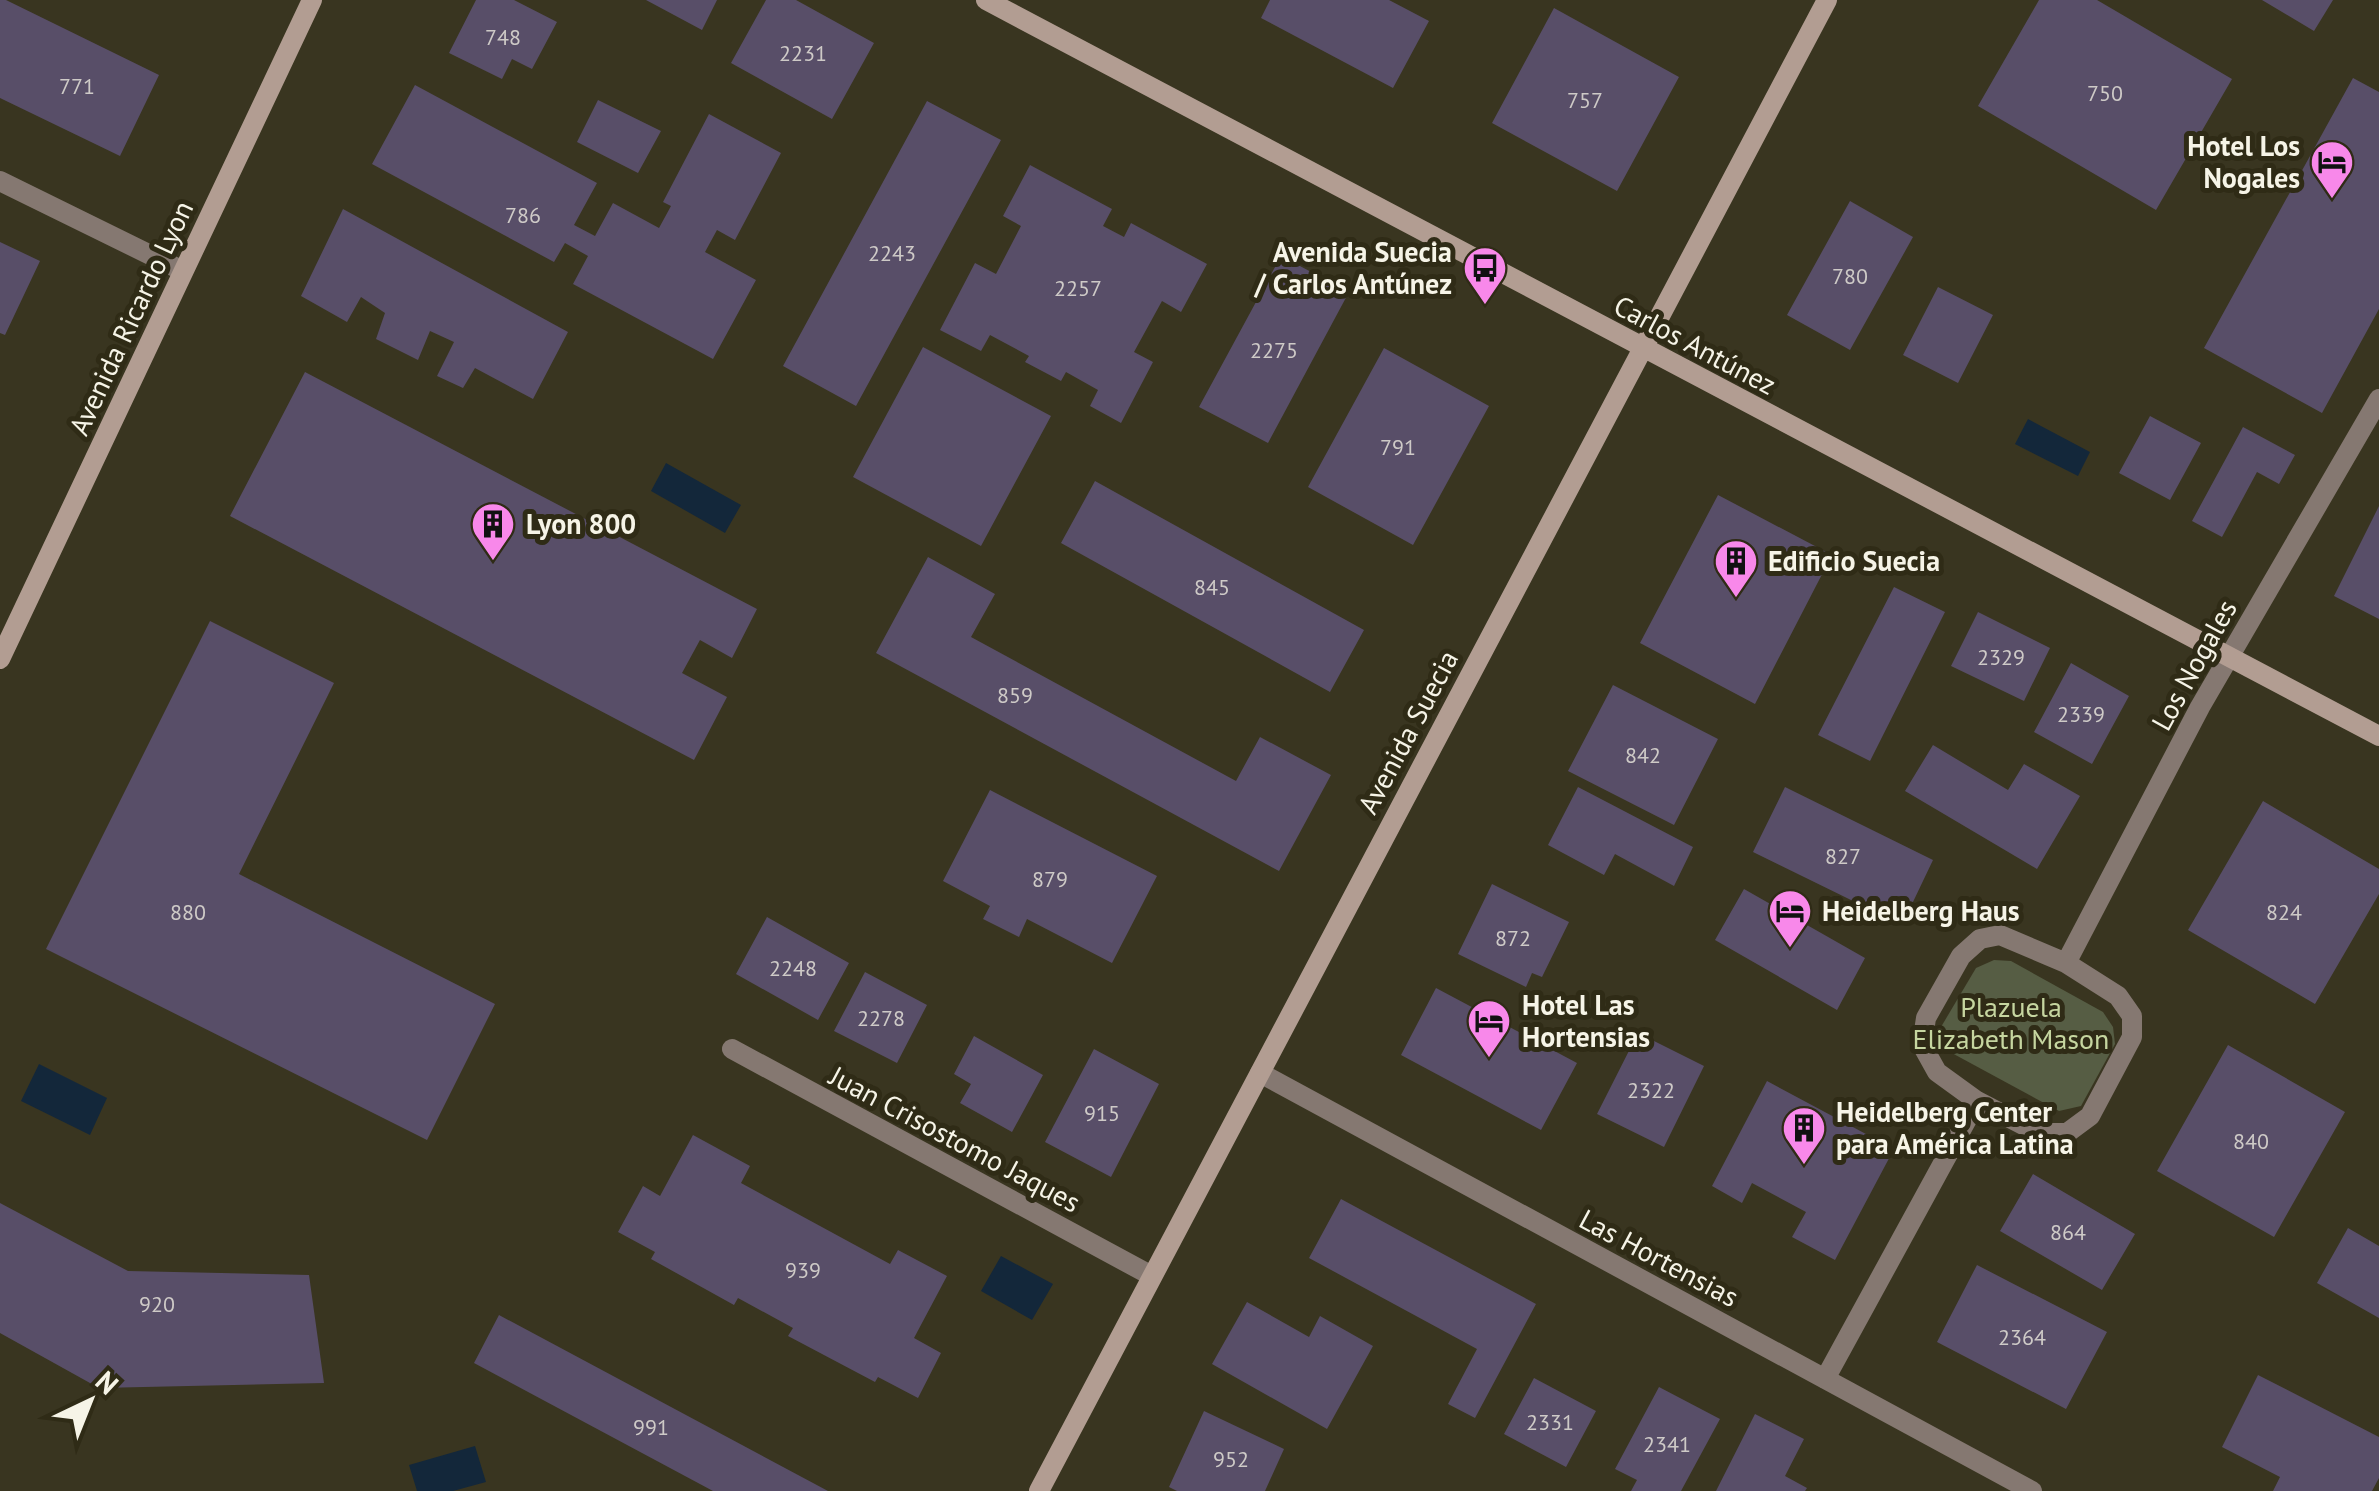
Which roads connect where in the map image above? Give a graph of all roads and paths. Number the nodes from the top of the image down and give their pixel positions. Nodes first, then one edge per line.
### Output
1 (312, 0) edge
2 (986, 0) edge
3 (1827, 0) edge
4 (0, 180) edge
5 (183, 271) junction
6 (1644, 347) junction
7 (2379, 400) edge
8 (2229, 657) junction
9 (0, 659) edge
10 (2379, 736) edge
11 (2066, 963) junction
12 (732, 1049) dead end
13 (1260, 1073) junction
14 (1977, 1100) junction
15 (1152, 1276) junction
16 (1825, 1379) junction
17 (1039, 1491) edge
18 (2032, 1491) edge

1 - 5 street, Avenida Ricardo Lyon
2 - 6 street, Carlos Antúnez
3 - 6 street, Avenida Suecia
4 - 5 street
5 - 9 street, Avenida Ricardo Lyon
6 - 8 street, Carlos Antúnez
6 - 13 street, Avenida Suecia
7 - 8 street, Los Nogales
8 - 10 street, Carlos Antúnez
8 - 11 street, Los Nogales
11 - 14 street
11 - 14 street
12 - 15 street, Juan Crisostomo Jaques
13 - 15 street, Avenida Suecia
13 - 16 street, Las Hortensias
14 - 16 street
15 - 17 street, Avenida Suecia
16 - 18 street, Las Hortensias

